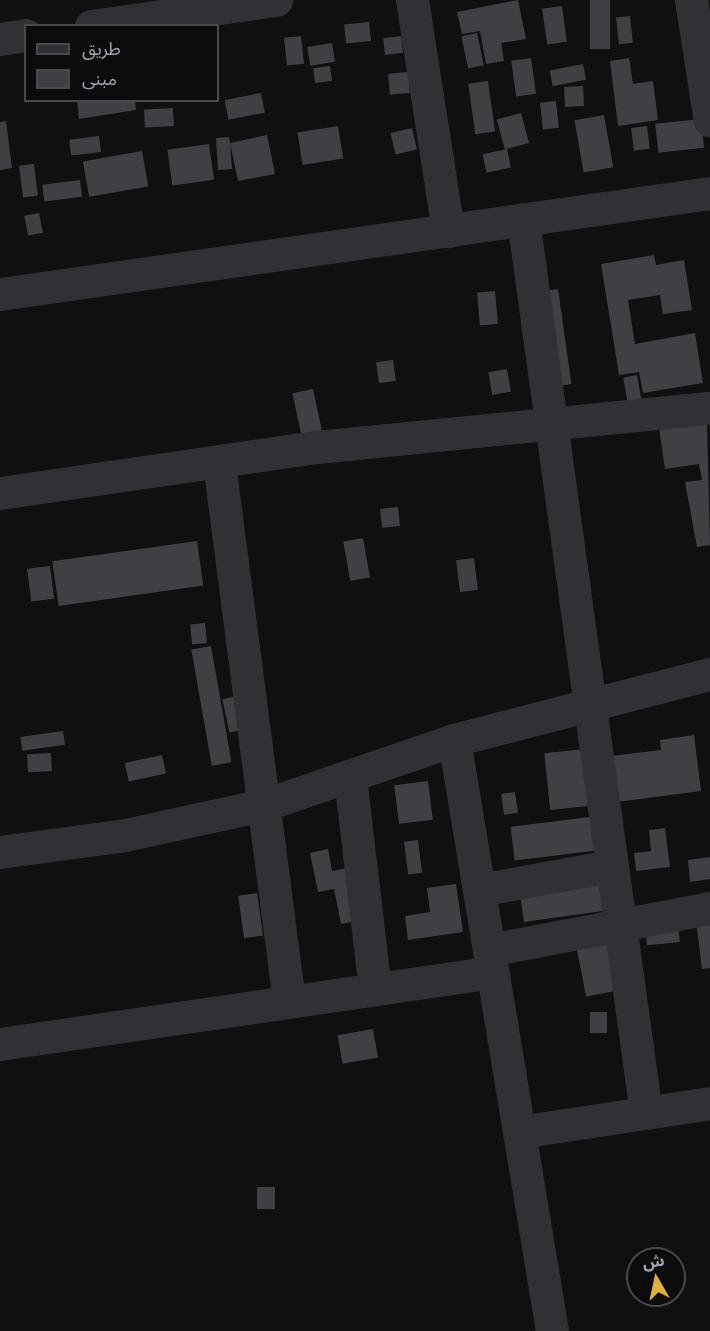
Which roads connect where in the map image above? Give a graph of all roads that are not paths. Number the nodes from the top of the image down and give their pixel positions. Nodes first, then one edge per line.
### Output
1 (276, 0) edge
2 (412, 0) edge
3 (691, 0) edge
4 (102, 16) edge
5 (24, 35) edge
6 (0, 39) edge
7 (710, 121) edge
8 (710, 193) edge
9 (523, 219) junction
10 (448, 231) junction
11 (0, 294) edge
12 (710, 408) edge
13 (553, 426) junction
14 (219, 463) junction
15 (0, 493) edge
16 (710, 674) edge
17 (591, 704) junction
18 (454, 740) junction
19 (350, 777) junction
20 (267, 804) junction
21 (0, 852) edge
22 (611, 866) junction
23 (479, 890) junction
24 (710, 908) edge
25 (619, 926) junction
26 (490, 961) junction
27 (375, 989) junction
28 (289, 1001) junction
29 (0, 1044) edge
30 (710, 1103) edge
31 (646, 1113) junction
32 (519, 1132) junction
33 (552, 1331) edge

1 - 4 street
2 - 10 street
3 - 7 street
5 - 6 street
8 - 9 street
9 - 10 street
9 - 13 street
10 - 11 street
12 - 13 street
13 - 14 street
13 - 17 street
14 - 15 street
14 - 20 street
16 - 17 street
17 - 18 street
17 - 22 street
18 - 19 street
18 - 23 street
19 - 20 street
19 - 27 street
20 - 21 street
20 - 28 street
22 - 23 street
22 - 25 street
23 - 26 street
24 - 25 street
25 - 26 street
25 - 31 street
26 - 27 street
26 - 32 street
27 - 28 street
28 - 29 street
30 - 31 street
31 - 32 street
32 - 33 street

